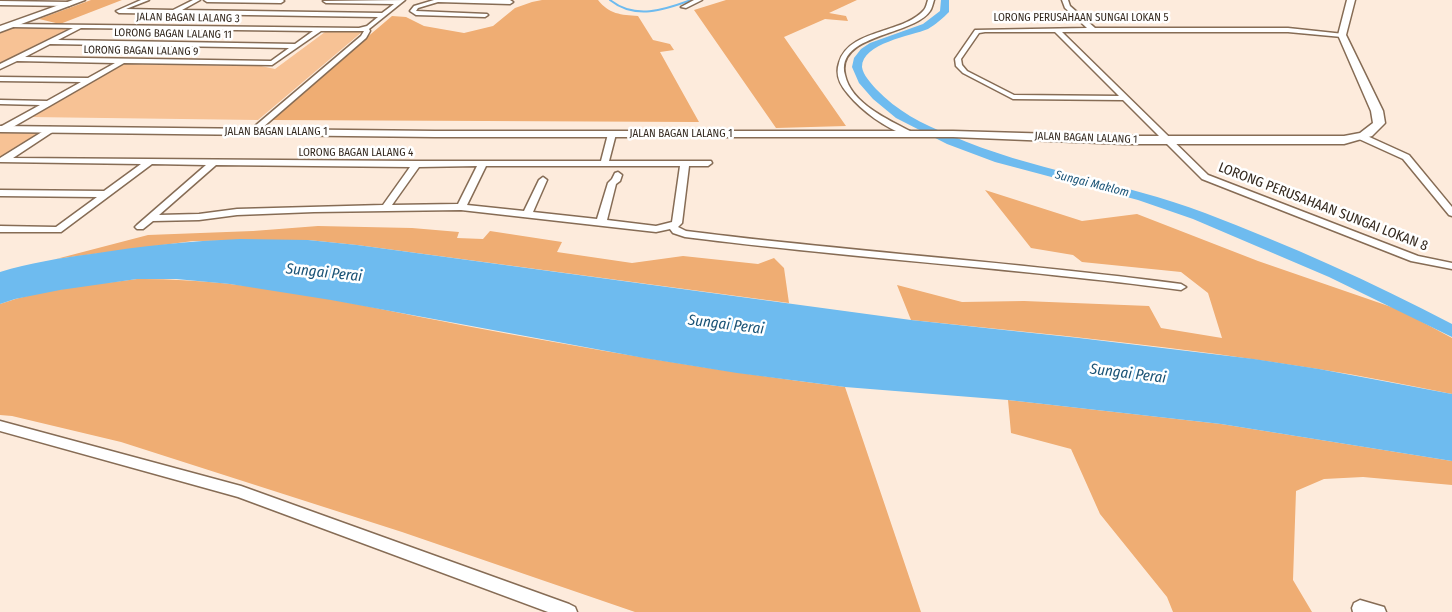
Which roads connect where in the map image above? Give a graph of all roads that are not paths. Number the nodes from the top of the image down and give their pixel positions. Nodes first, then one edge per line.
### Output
1 (29, 0) edge
2 (81, 0) edge
3 (146, 0) edge
4 (197, 0) edge
5 (207, 0) edge
6 (282, 0) edge
7 (440, 0) edge
8 (699, 0) edge
9 (931, 0) edge
10 (1065, 0) edge
11 (1351, 0) edge
12 (401, 1) edge
13 (70, 2) edge
14 (510, 2) dead end
15 (0, 3) edge
16 (323, 3) edge
17 (20, 4) junction
18 (684, 7) dead end
19 (173, 12) junction
20 (217, 13) junction
21 (260, 14) junction
22 (307, 14) junction
23 (384, 15) junction
24 (485, 15) dead end
25 (80, 26) junction
26 (4, 27) edge
27 (190, 27) junction
28 (365, 29) junction
29 (319, 30) junction
30 (1057, 30) junction
31 (1093, 30) junction
32 (1342, 36) junction
33 (49, 42) junction
34 (297, 46) junction
35 (15, 59) junction
36 (123, 61) junction
37 (0, 67) edge
38 (0, 80) edge
39 (88, 80) junction
40 (1127, 98) junction
41 (0, 102) edge
42 (49, 103) junction
43 (1, 129) edge
44 (53, 130) junction
45 (252, 132) junction
46 (909, 133) junction
47 (612, 134) junction
48 (1362, 137) junction
49 (1169, 140) junction
50 (2, 161) edge
51 (148, 163) junction
52 (708, 163) dead end
53 (213, 164) junction
54 (416, 164) junction
55 (483, 164) junction
56 (604, 164) junction
57 (685, 164) junction
58 (618, 175) dead end
59 (543, 180) dead end
60 (0, 193) edge
61 (108, 194) junction
62 (386, 206) junction
63 (460, 207) junction
64 (1452, 213) edge
65 (527, 214) junction
66 (150, 218) junction
67 (601, 223) junction
68 (672, 226) junction
69 (140, 227) dead end
70 (0, 229) edge
71 (1452, 266) edge
72 (1181, 287) dead end
73 (0, 426) edge
74 (1360, 608) dead end
75 (569, 612) edge
76 (1378, 612) edge

1 - 17 street
2 - 13 main road
3 - 19 street
4 - 19 street
5 - 6 street
6 - 21 street
7 - 14 street
7 - 24 street
8 - 18 street
9 - 46 street
10 - 31 street
11 - 32 main road
12 - 16 street
12 - 23 street
13 - 17 street
13 - 26 main road
15 - 17 street
16 - 22 street
19 - 20 street
20 - 21 street
20 - 27 street
21 - 22 street
22 - 23 street
23 - 28 street
25 - 26 street, JALAN BAGAN LALANG 3
25 - 27 street, JALAN BAGAN LALANG 3
25 - 33 street
27 - 29 street, JALAN BAGAN LALANG 3
28 - 29 street, JALAN BAGAN LALANG 3
28 - 45 street
29 - 34 street
30 - 31 street, LORONG PERUSAHAAN SUNGAI LOKAN 5
30 - 40 street, LORONG PERUSAHAAN SUNGAI LOKAN 8
30 - 40 street, LORONG PERUSAHAAN SUNGAI LOKAN 5
31 - 32 street, LORONG PERUSAHAAN SUNGAI LOKAN 5
32 - 48 main road
33 - 34 street, LORONG BAGAN LALANG 11
33 - 35 street
34 - 36 street, LORONG BAGAN LALANG 9
35 - 36 street, LORONG BAGAN LALANG 9
35 - 37 street
36 - 39 street
38 - 39 street
39 - 42 street
40 - 49 street, LORONG PERUSAHAAN SUNGAI LOKAN 8
41 - 42 street
42 - 43 street
43 - 44 main road, JALAN BAGAN LALANG 1
44 - 45 main road, JALAN BAGAN LALANG 1
44 - 50 street
45 - 47 main road, JALAN BAGAN LALANG 1
46 - 47 main road, JALAN BAGAN LALANG 1
46 - 49 main road, JALAN BAGAN LALANG 1
47 - 56 street
48 - 49 main road, JALAN BAGAN LALANG 1
48 - 64 street
49 - 71 street, LORONG PERUSAHAAN SUNGAI LOKAN 8
50 - 51 street, LORONG BAGAN LALANG 4
51 - 53 street, LORONG BAGAN LALANG 4
51 - 61 street
52 - 57 street, LORONG BAGAN LALANG 4
53 - 54 street, LORONG BAGAN LALANG 4
53 - 66 street
54 - 55 street, LORONG BAGAN LALANG 4
54 - 62 street
55 - 56 street, LORONG BAGAN LALANG 4
55 - 63 street
56 - 57 street, LORONG BAGAN LALANG 4
57 - 68 street
58 - 67 street
59 - 65 street
60 - 61 street
61 - 70 street
62 - 63 street
62 - 66 street
63 - 65 street
65 - 67 street
66 - 69 street
67 - 68 street
68 - 72 street
73 - 75 street
74 - 76 street

